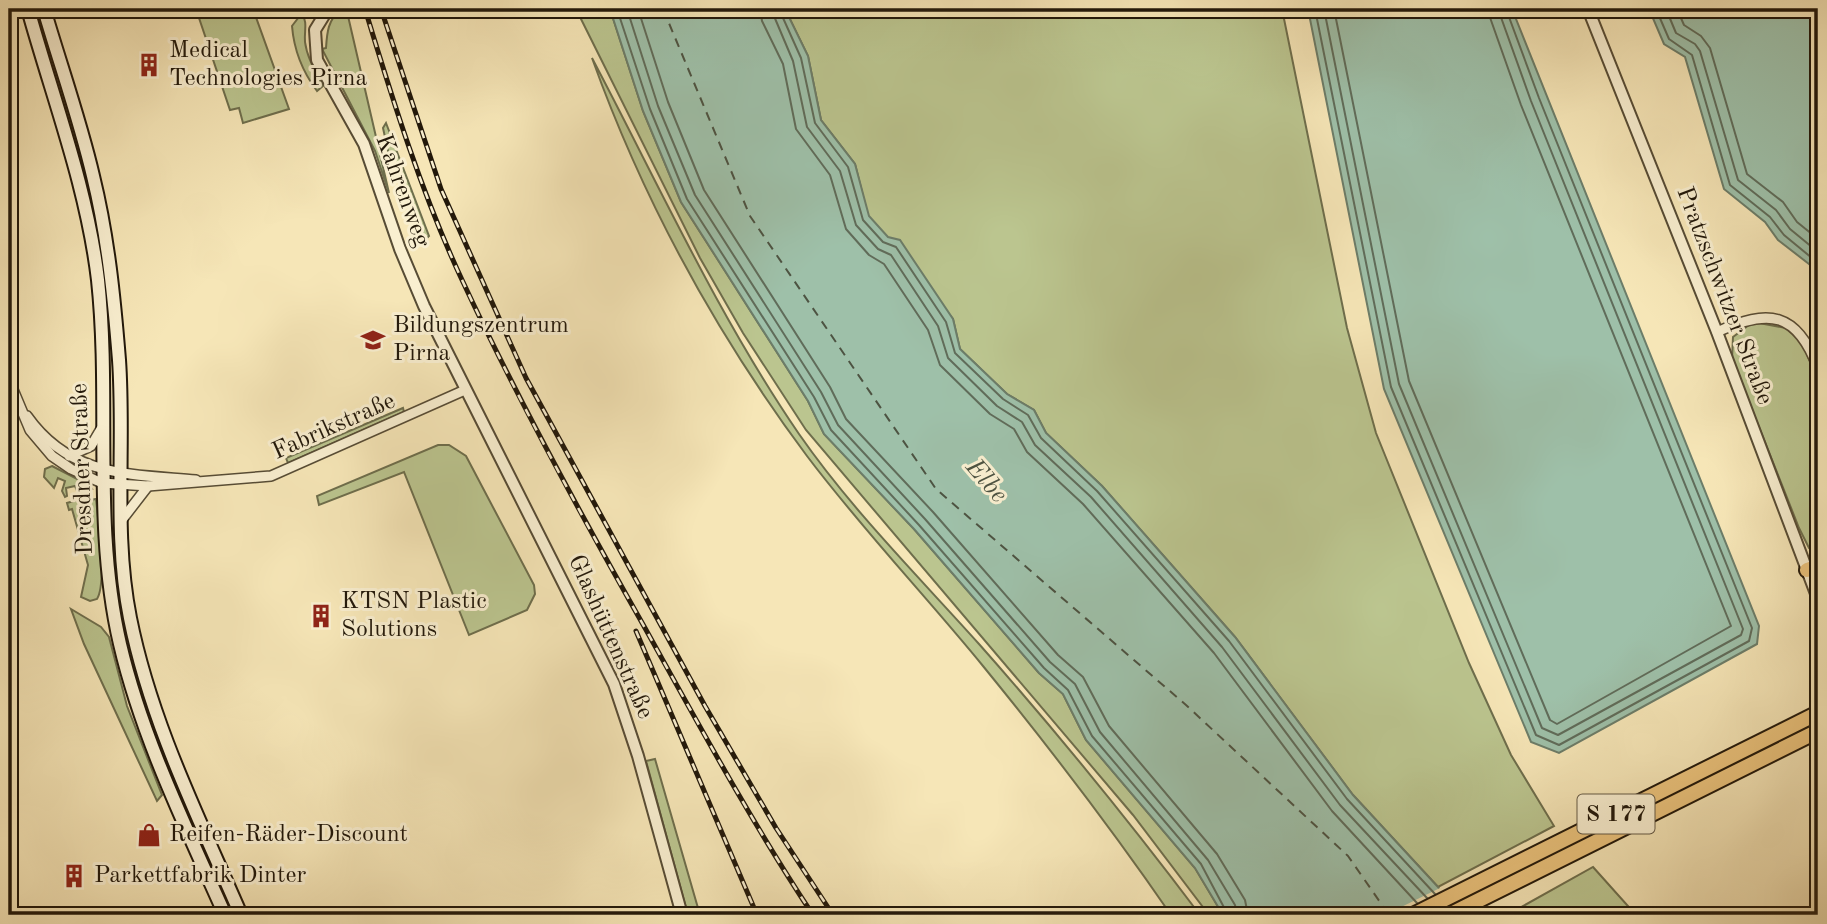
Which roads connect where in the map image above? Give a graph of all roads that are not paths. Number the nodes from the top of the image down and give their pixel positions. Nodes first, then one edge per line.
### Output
1 (28, 9) edge
2 (44, 9) edge
3 (328, 9) edge
4 (1588, 9) edge
5 (1717, 332) junction
6 (1818, 368) edge
7 (9, 380) edge
8 (465, 390) junction
9 (16, 400) junction
10 (101, 429) junction
11 (69, 456) junction
12 (102, 477) junction
13 (121, 479) junction
14 (215, 482) junction
15 (148, 486) junction
16 (121, 521) junction
17 (1812, 568) edge
18 (1818, 599) edge
19 (1818, 713) edge
20 (1818, 731) edge
21 (225, 915) edge
22 (240, 915) edge
23 (682, 915) edge
24 (1413, 915) edge
25 (1449, 915) edge

1 - 10 main road, Dresdner Straße
2 - 13 main road, Dresdner Straße
3 - 8 street, Kahrenweg
4 - 5 street, Pratzschwitzer Straße
5 - 6 street
5 - 17 street, Pratzschwitzer Straße
7 - 9 street
8 - 14 street, Fabrikstraße
8 - 23 street, Glashüttenstraße
9 - 11 street
9 - 12 street
10 - 11 street
10 - 12 main road, Dresdner Straße
11 - 12 street
12 - 13 street
12 - 21 main road, Dresdner Straße
13 - 14 street, Fabrikstraße
13 - 15 street, Fabrikstraße
13 - 16 main road, Dresdner Straße
14 - 15 street, Fabrikstraße
15 - 16 street
16 - 22 main road, Dresdner Straße
17 - 18 street, Pratzschwitzer Straße
19 - 24 highway, S 177
20 - 25 highway, S 177

